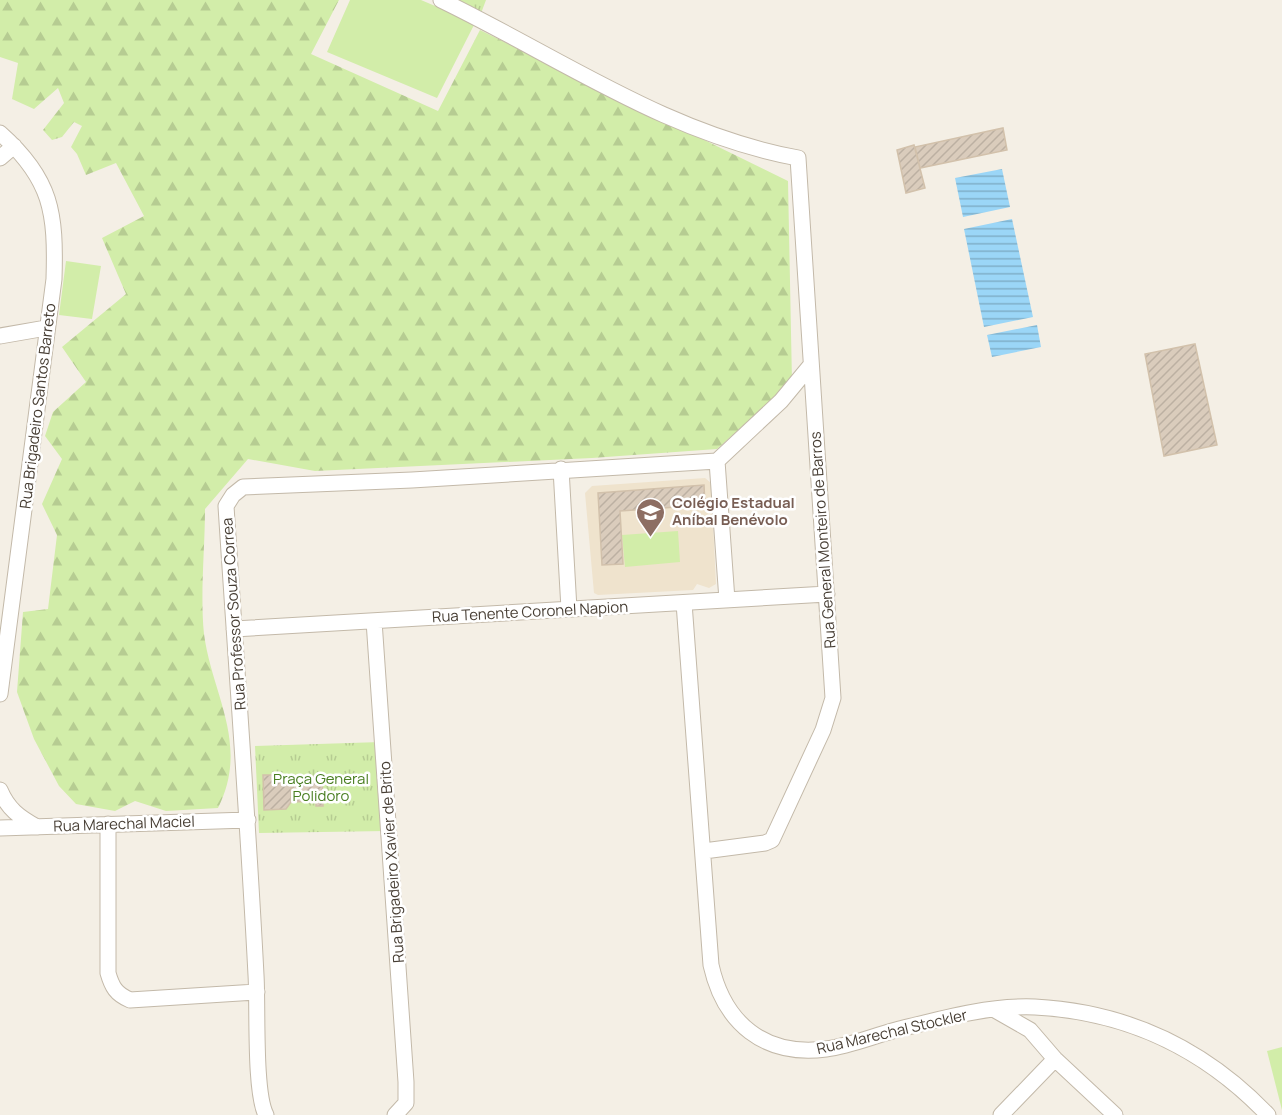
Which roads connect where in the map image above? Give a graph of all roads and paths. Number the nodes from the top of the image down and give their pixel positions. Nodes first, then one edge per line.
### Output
1 (441, 0) edge
2 (0, 133) edge
3 (14, 146) junction
4 (0, 158) edge
5 (46, 328) junction
6 (0, 336) edge
7 (810, 366) junction
8 (717, 461) junction
9 (561, 469) junction
10 (826, 594) junction
11 (727, 600) junction
12 (684, 603) junction
13 (568, 609) junction
14 (374, 621) junction
15 (234, 629) junction
16 (0, 694) edge
17 (0, 790) edge
18 (248, 820) junction
19 (108, 824) junction
20 (37, 827) junction
21 (0, 828) edge
22 (704, 852) junction
23 (257, 992) junction
24 (1044, 1008) junction
25 (995, 1010) junction
26 (1030, 1030) junction
27 (1054, 1059) junction
28 (265, 1114) edge
29 (395, 1115) edge
30 (1001, 1115) edge
31 (1115, 1115) edge
32 (1268, 1115) edge

1 - 7 street, Rua General Monteiro de Barros
2 - 3 street, Rua Brigadeiro Santos Barreto
3 - 4 street
3 - 5 street, Rua Brigadeiro Santos Barreto
5 - 6 street
5 - 16 street, Rua Brigadeiro Santos Barreto
7 - 8 street
7 - 10 street, Rua General Monteiro de Barros
8 - 9 street, Rua Professor Souza Correa
8 - 11 street
9 - 13 street
9 - 15 street, Rua Professor Souza Correa
10 - 11 street, Rua Tenente Coronel Napion
10 - 22 street, Rua General Monteiro de Barros
11 - 12 street, Rua Tenente Coronel Napion
12 - 13 street, Rua Tenente Coronel Napion
12 - 22 street, Rua Marechal Stockler
13 - 14 street, Rua Tenente Coronel Napion
14 - 15 street, Rua Tenente Coronel Napion
14 - 29 street, Rua Brigadeiro Xavier de Brito
15 - 18 street, Rua Professor Souza Correa
17 - 20 street
18 - 19 street, Rua Marechal Maciel
18 - 23 street, Rua Professor Souza Correa
19 - 20 street, Rua Marechal Maciel
19 - 23 street
20 - 21 street, Rua Marechal Maciel
22 - 25 street, Rua Marechal Stockler
23 - 28 street, Rua Professor Souza Correa
24 - 25 street, Rua Marechal Stockler
24 - 26 street
24 - 32 street, Rua Marechal Stockler
25 - 26 street
26 - 27 street
27 - 30 street
27 - 31 street

